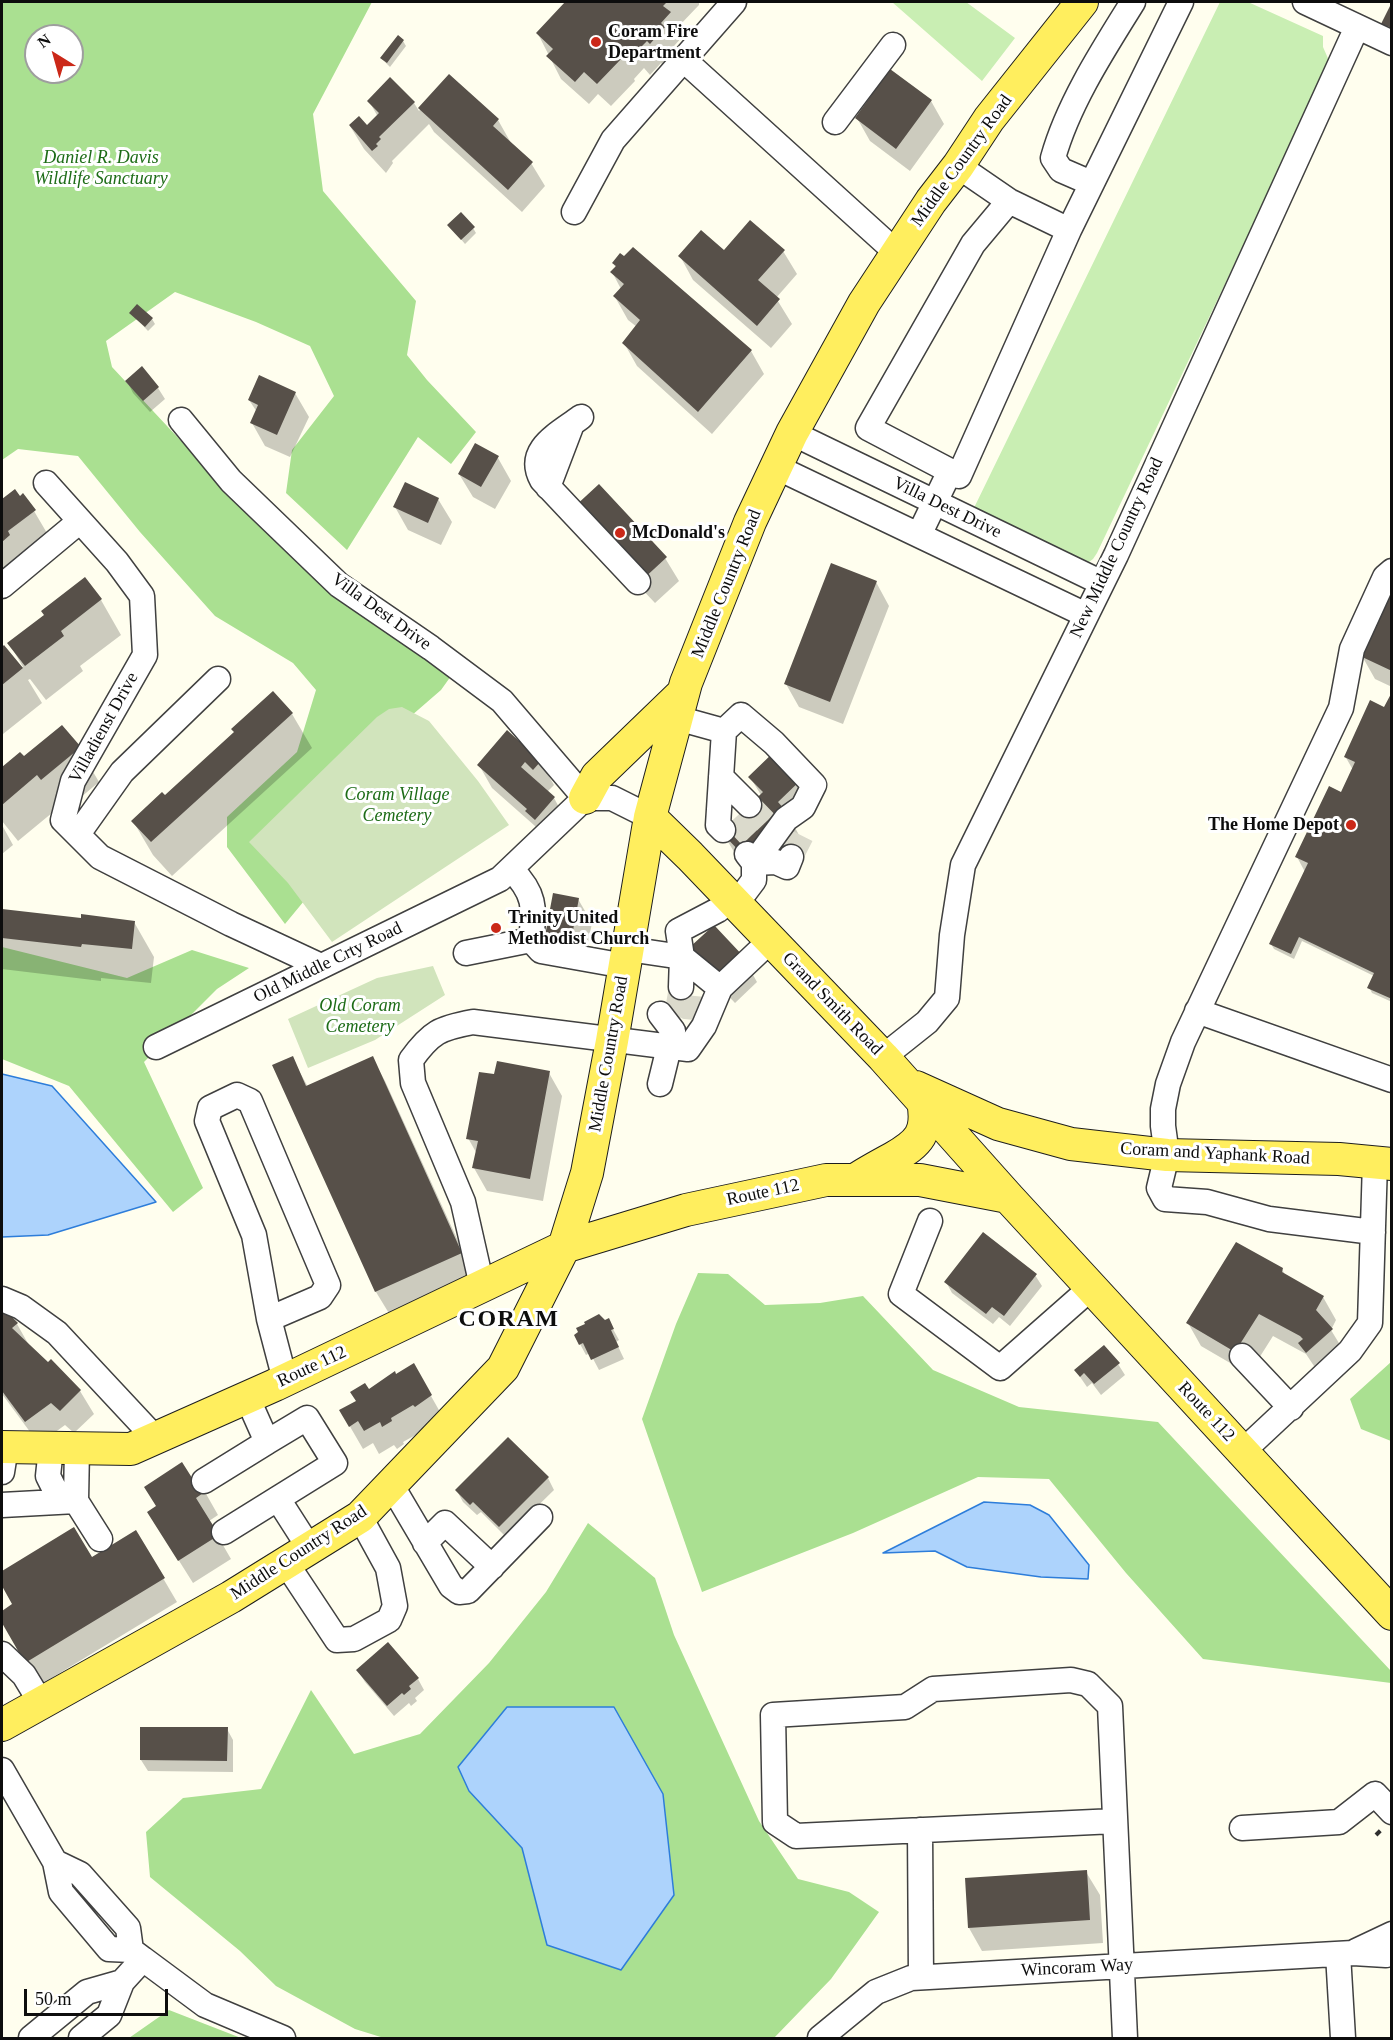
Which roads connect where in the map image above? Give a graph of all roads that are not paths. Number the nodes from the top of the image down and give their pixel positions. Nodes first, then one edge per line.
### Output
1 (734, 2) edge
2 (1082, 2) edge
3 (1133, 2) edge
4 (1181, 2) edge
5 (1305, 2) edge
6 (1357, 27) junction
7 (1392, 43) edge
8 (893, 45) dead end
9 (684, 60) junction
10 (835, 122) dead end
11 (958, 166) junction
12 (1092, 183) junction
13 (1009, 201) junction
14 (574, 212) dead end
15 (1069, 230) junction
16 (897, 253) junction
17 (181, 420) dead end
18 (577, 420) dead end
19 (792, 433) junction
20 (776, 467) junction
21 (869, 471) junction
22 (950, 471) junction
23 (46, 483) dead end
24 (935, 503) junction
25 (853, 504) junction
26 (80, 521) junction
27 (919, 535) junction
28 (1392, 571) edge
29 (638, 582) dead end
30 (1102, 583) junction
31 (2, 586) edge
32 (1086, 615) junction
33 (218, 679) dead end
34 (680, 705) junction
35 (724, 731) junction
36 (585, 798) junction
37 (731, 814) tunnel mouth
38 (650, 817) junction
39 (78, 834) junction
40 (506, 874) junction
41 (734, 902) junction
42 (531, 940) junction
43 (771, 940) junction
44 (466, 953) dead end
45 (627, 957) junction
46 (321, 966) junction
47 (688, 980) junction
48 (1197, 1011) junction
49 (674, 1026) junction
50 (612, 1041) junction
51 (156, 1047) dead end
52 (883, 1057) junction
53 (1392, 1080) edge
54 (660, 1084) dead end
55 (915, 1092) junction
56 (1167, 1155) junction
57 (1383, 1163) edge
58 (854, 1180) junction
59 (1008, 1197) junction
60 (930, 1221) dead end
61 (1372, 1232) junction
62 (564, 1247) junction
63 (482, 1286) junction
64 (1092, 1287) junction
65 (2, 1299) edge
66 (269, 1319) junction
67 (1242, 1356) dead end
68 (285, 1380) junction
69 (246, 1397) junction
70 (1291, 1408) junction
71 (155, 1438) junction
72 (267, 1442) junction
73 (64, 1448) junction
74 (1242, 1452) junction
75 (3, 1456) edge
76 (204, 1481) dead end
77 (392, 1486) junction
78 (278, 1498) junction
79 (66, 1502) junction
80 (2, 1505) edge
81 (360, 1517) junction
82 (540, 1517) dead end
83 (224, 1532) dead end
84 (100, 1539) dead end
85 (425, 1543) junction
86 (298, 1556) junction
87 (492, 1567) junction
88 (1392, 1614) edge
89 (2, 1654) edge
90 (42, 1703) junction
91 (2, 1725) edge
92 (2, 1770) edge
93 (1392, 1812) edge
94 (1115, 1821) junction
95 (1242, 1828) dead end
96 (920, 1830) junction
97 (1392, 1934) edge
98 (1392, 1953) edge
99 (1345, 1954) junction
100 (137, 1955) junction
101 (1121, 1965) junction
102 (921, 1977) junction
103 (122, 1982) junction
104 (31, 2038) edge
105 (81, 2038) edge
106 (283, 2038) edge
107 (820, 2038) edge
108 (1125, 2038) edge
109 (1343, 2038) edge

1 - 9 street
2 - 11 main road, Middle Country Road
3 - 12 street
4 - 12 street
5 - 6 street
6 - 7 street
6 - 30 street, New Middle Country Road
8 - 10 street
9 - 14 street
9 - 16 street
11 - 13 street
11 - 16 main road, Middle Country Road
12 - 15 street
13 - 15 street
13 - 22 street
15 - 22 street
16 - 19 main road, Middle Country Road
17 - 36 street, Villa Dest Drive
18 - 29 street
19 - 20 main road, Middle Country Road
19 - 21 street, Villa Dest Drive
20 - 25 street, Villa Dest Drive
20 - 34 main road, Middle Country Road
21 - 24 street, Villa Dest Drive
21 - 25 street
22 - 24 street
23 - 26 street, Villadienst Drive
24 - 27 street
24 - 30 street, Villa Dest Drive
25 - 27 street, Villa Dest Drive
26 - 31 street
26 - 39 street, Villadienst Drive
27 - 32 street, Villa Dest Drive
28 - 48 street
30 - 32 street, New Middle Country Road
32 - 52 street, New Middle Country Road
33 - 39 street
34 - 35 street
34 - 36 main road
34 - 38 main road, Middle Country Road
35 - 37 street
35 - 41 street
36 - 38 street
36 - 40 street, Old Middle Crty Road
38 - 41 main road, Grand Smith Road
38 - 45 main road, Middle Country Road
39 - 46 street, Villadienst Drive
40 - 42 street
40 - 46 street, Old Middle Crty Road
41 - 43 main road, Grand Smith Road
41 - 47 street
42 - 44 street
42 - 45 street
43 - 47 street
43 - 52 main road, Grand Smith Road
45 - 47 street
45 - 50 main road, Middle Country Road
46 - 51 street, Old Middle Crty Road
47 - 49 street
48 - 53 street
48 - 56 street
49 - 50 street
49 - 54 street
50 - 62 main road, Middle Country Road
50 - 63 street
52 - 55 main road, Grand Smith Road
55 - 56 main road, Coram and Yaphank Road
55 - 58 main road
55 - 59 main road, Grand Smith Road
56 - 57 main road, Coram and Yaphank Road
56 - 61 street
57 - 61 street
58 - 59 main road, Route 112
58 - 62 main road, Route 112
59 - 64 main road, Route 112
60 - 64 street
61 - 70 street
62 - 63 main road, Route 112
62 - 77 main road, Middle Country Road
63 - 68 main road, Route 112
64 - 74 main road, Route 112
65 - 71 street
66 - 66 street
66 - 68 street
67 - 70 street
68 - 69 main road, Route 112
69 - 71 main road, Route 112
69 - 72 street
70 - 74 street
71 - 73 main road, Route 112
72 - 76 street
72 - 78 street
73 - 75 main road, Route 112
73 - 79 street
74 - 88 main road, Route 112
77 - 81 main road, Middle Country Road
77 - 85 street
78 - 83 street
78 - 86 street
79 - 80 street
79 - 84 street
81 - 86 main road, Middle Country Road
81 - 86 street
82 - 87 street
85 - 87 street
85 - 87 street
86 - 90 main road, Middle Country Road
89 - 90 street
90 - 91 main road, Middle Country Road
92 - 100 street
93 - 95 street
94 - 96 street
94 - 96 street
94 - 101 street
96 - 102 street
97 - 99 street, Wincoram Way
98 - 99 street, Wincoram Way
99 - 101 street, Wincoram Way
99 - 109 street
100 - 103 street
100 - 106 street
101 - 102 street, Wincoram Way
101 - 108 street
102 - 107 street, Wincoram Way
103 - 104 street
103 - 105 street

